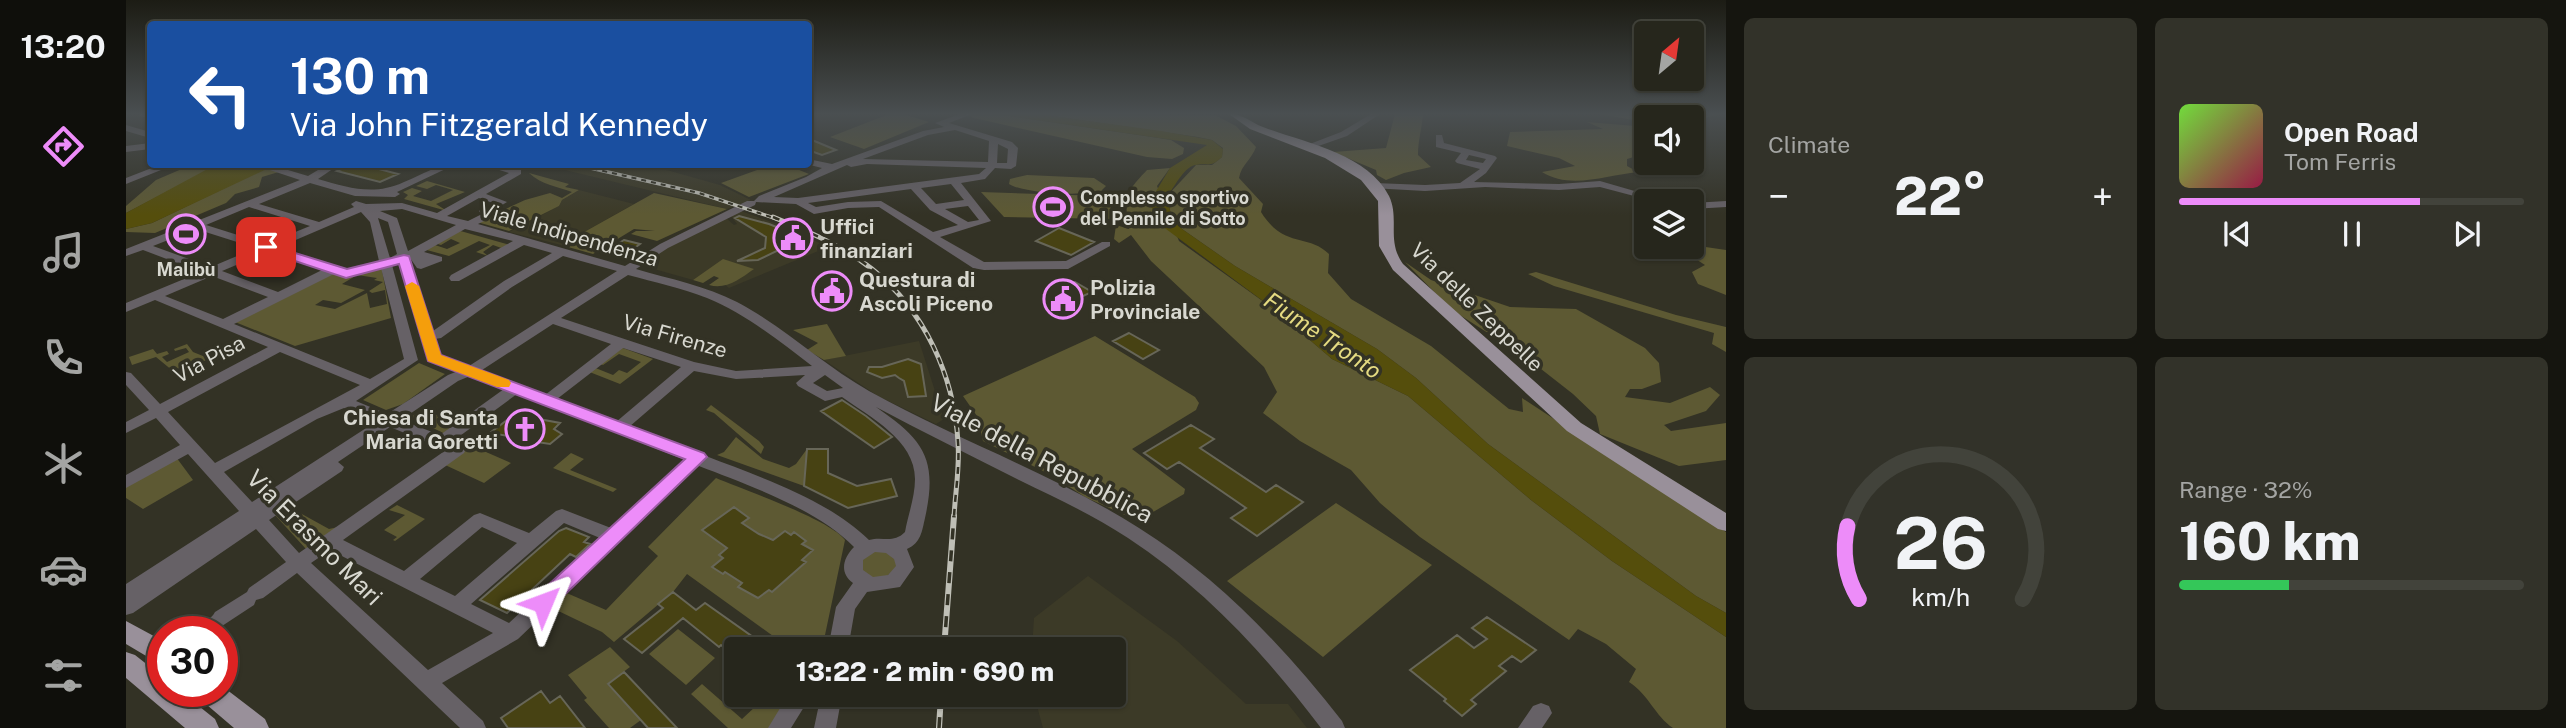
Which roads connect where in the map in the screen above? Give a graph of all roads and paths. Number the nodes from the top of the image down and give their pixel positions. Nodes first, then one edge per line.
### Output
1 (893, 148) edge
2 (993, 148) edge
3 (1013, 148) edge
4 (1311, 148) edge
5 (1451, 148) edge
6 (812, 164) edge
7 (850, 165) junction
8 (992, 165) junction
9 (161, 168) edge
10 (269, 168) edge
11 (329, 168) edge
12 (445, 168) edge
13 (506, 168) edge
14 (829, 170) junction
15 (309, 180) junction
16 (126, 181) edge
17 (954, 181) junction
18 (797, 185) junction
19 (1463, 185) junction
20 (405, 186) junction
21 (1375, 186) junction
22 (914, 187) junction
23 (378, 192) junction
24 (1634, 193) edge
25 (479, 195) junction
26 (397, 200) junction
27 (798, 201) junction
28 (755, 202) junction
29 (971, 202) junction
30 (249, 204) junction
31 (1726, 204) edge
32 (1704, 205) edge
33 (365, 208) junction
34 (934, 208) junction
35 (437, 217) junction
36 (196, 225) junction
37 (319, 225) junction
38 (465, 225) junction
39 (965, 225) junction
40 (930, 236) junction
41 (522, 241) junction
42 (1105, 244) dead end
43 (142, 246) junction
44 (266, 247) junction
45 (561, 252) junction
46 (126, 253) edge
47 (407, 256) junction
48 (385, 262) junction
49 (332, 270) junction
50 (625, 270) junction
51 (212, 271) junction
52 (455, 278) dead end
53 (155, 296) junction
54 (278, 296) junction
55 (725, 300) joint
56 (126, 308) edge
57 (419, 308) junction
58 (399, 313) junction
59 (551, 319) junction
60 (223, 324) junction
61 (428, 337) junction
62 (620, 344) junction
63 (279, 347) junction
64 (811, 360) junction
65 (691, 366) junction
66 (471, 371) junction
67 (799, 377) junction
68 (127, 379) edge
69 (836, 380) junction
70 (372, 385) junction
71 (516, 388) junction
72 (547, 400) junction
73 (344, 402) junction
74 (159, 409) junction
75 (394, 423) junction
76 (619, 427) junction
77 (126, 428) edge
78 (441, 442) junction
79 (190, 446) junction
80 (698, 457) junction
81 (212, 471) junction
82 (126, 482) edge
83 (254, 516) junction
84 (1726, 523) edge
85 (613, 536) junction
86 (328, 541) junction
87 (531, 542) junction
88 (893, 547) junction
89 (866, 548) junction
90 (298, 562) junction
91 (179, 565) junction
92 (405, 580) junction
93 (863, 583) junction
94 (126, 594) edge
95 (456, 606) junction
96 (126, 607) edge
97 (225, 616) edge
98 (126, 631) edge
99 (511, 633) junction
100 (840, 637) edge
101 (147, 645) edge
102 (126, 663) edge
103 (426, 682) junction
104 (229, 707) edge
105 (793, 707) dead end
106 (829, 707) edge
107 (205, 728) edge
108 (255, 728) edge
109 (475, 728) edge
110 (779, 728) edge
111 (825, 728) edge
112 (1334, 728) edge

1 - 7 street
2 - 8 street
3 - 8 street
4 - 21 main road
5 - 19 street
6 - 14 street
7 - 8 street
7 - 14 street
8 - 17 street
9 - 16 street
10 - 15 street, Viale Indipendenza
11 - 15 street
12 - 20 street
13 - 25 street
14 - 18 street
15 - 30 street
15 - 33 street, Viale Indipendenza
17 - 22 street
17 - 29 street
18 - 27 street
18 - 28 street
19 - 21 street
19 - 24 street
20 - 23 street
20 - 26 street
21 - 84 main road, Via delle Zeppelle
22 - 27 street
22 - 34 street
23 - 26 street, Viale Indipendenza
23 - 33 street
25 - 35 street
25 - 38 street
26 - 33 street, Viale Indipendenza
26 - 35 street, Viale Indipendenza
27 - 28 street
27 - 40 street
28 - 50 street
29 - 34 street
29 - 39 street
30 - 36 street
30 - 37 street
31 - 32 street
33 - 37 street
33 - 47 street
33 - 48 street
34 - 39 street
35 - 38 street, Viale Indipendenza
36 - 43 street
36 - 44 street
37 - 44 street
38 - 41 street, Viale Indipendenza
38 - 47 street
39 - 40 street
40 - 42 street
41 - 45 street, Viale Indipendenza
41 - 52 street
43 - 46 street
43 - 51 street
44 - 49 street
44 - 51 street
45 - 50 street, Viale Indipendenza
45 - 61 street
47 - 48 street
47 - 57 street
48 - 49 street
48 - 58 street
49 - 54 street
50 - 55 street, Viale Indipendenza
50 - 59 street
51 - 53 street
51 - 54 street
53 - 56 street
53 - 60 street
54 - 60 street
55 - 64 street, Viale della Repubblica
57 - 58 street
57 - 61 street
58 - 70 street
59 - 62 street, Via Firenze
59 - 66 street
60 - 63 street
61 - 66 street
62 - 65 street, Via Firenze
62 - 72 street
63 - 70 street
63 - 74 street, Via Pisa
64 - 67 street
64 - 69 street, Viale della Repubblica
65 - 67 street, Via Firenze
65 - 76 street
66 - 71 street
66 - 75 street
67 - 69 street
67 - 69 street
68 - 74 street, Via Erasmo Mari
69 - 88 street
69 - 112 street, Viale della Repubblica
70 - 73 street
71 - 72 street
71 - 78 street
72 - 76 street
73 - 75 street
73 - 81 street
74 - 77 street, Via Pisa
74 - 79 street, Via Erasmo Mari
75 - 78 street
75 - 83 street
76 - 80 street
78 - 86 street
79 - 81 street, Via Erasmo Mari
79 - 82 street
80 - 85 street
80 - 89 street
81 - 83 street, Via Erasmo Mari
83 - 90 street, Via Erasmo Mari
83 - 91 street
85 - 87 street
85 - 99 street
86 - 90 street
86 - 92 street
87 - 92 street
87 - 95 street
88 - 89 street
88 - 93 street
89 - 93 street
90 - 97 street
90 - 103 street, Via Erasmo Mari
91 - 94 street
91 - 96 street
92 - 95 street
93 - 100 street
95 - 99 street
98 - 101 main road
99 - 103 street
102 - 107 main road
103 - 109 street, Via Erasmo Mari
104 - 108 main road
105 - 110 street
106 - 111 street

